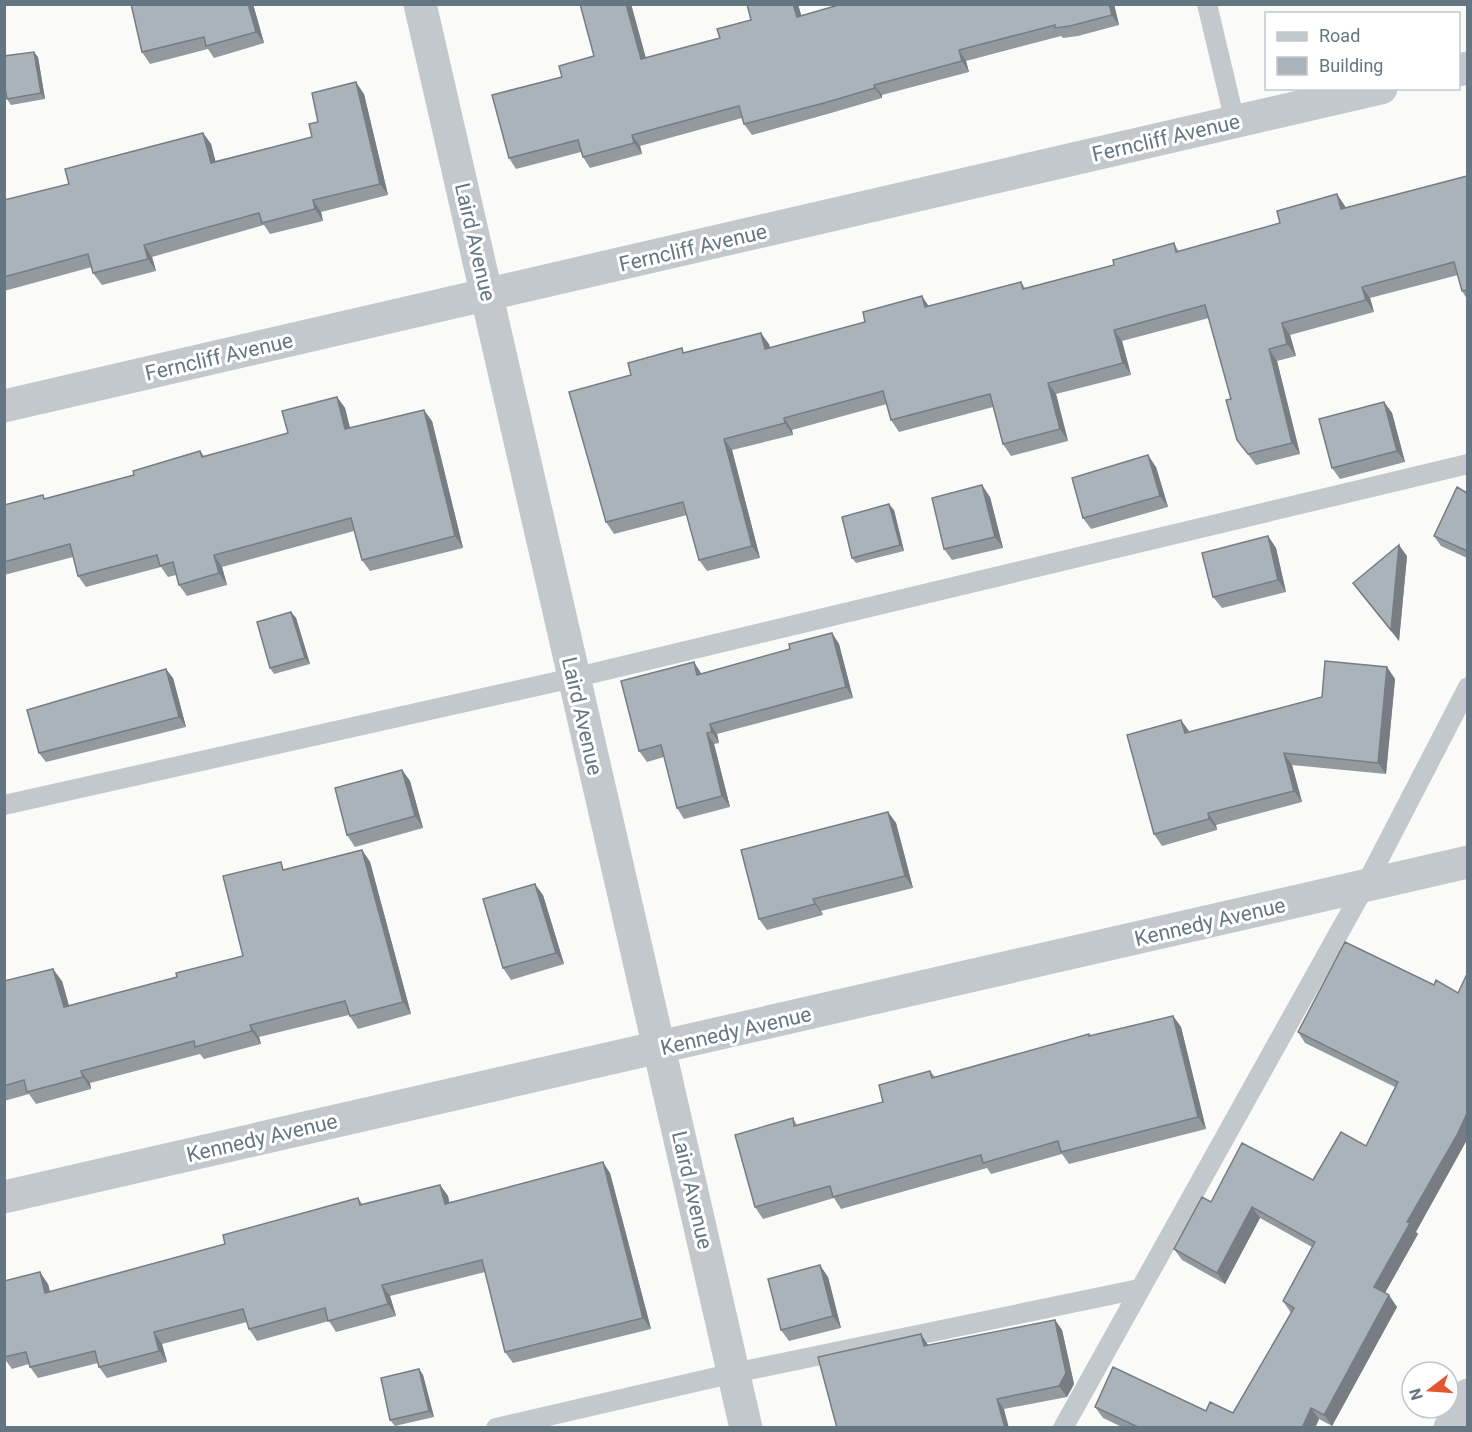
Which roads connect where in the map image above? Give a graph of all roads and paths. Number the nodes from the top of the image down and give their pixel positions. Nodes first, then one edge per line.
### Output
1 (420, 4) edge
2 (1207, 4) edge
3 (1372, 90) edge
4 (1235, 122) junction
5 (488, 296) junction
6 (4, 406) edge
7 (1467, 464) edge
8 (573, 678) junction
9 (1467, 687) edge
10 (4, 805) edge
11 (1467, 862) edge
12 (1365, 886) junction
13 (659, 1048) junction
14 (4, 1197) edge
15 (1139, 1289) junction
16 (734, 1372) junction
17 (1467, 1395) edge
18 (496, 1428) edge
19 (746, 1428) edge
20 (1063, 1428) edge
21 (1450, 1428) edge

1 - 5 street, Laird Avenue
2 - 4 lane
3 - 4 street, Ferncliff Avenue
4 - 5 street, Ferncliff Avenue
5 - 6 street, Ferncliff Avenue
5 - 8 street, Laird Avenue
7 - 8 lane
8 - 10 lane
8 - 13 street, Laird Avenue
9 - 12 lane
11 - 12 street, Kennedy Avenue
12 - 13 street, Kennedy Avenue
12 - 15 lane
13 - 14 street, Kennedy Avenue
13 - 16 street, Laird Avenue
15 - 16 lane
15 - 20 lane
16 - 18 lane
16 - 19 street, Laird Avenue
17 - 21 street

